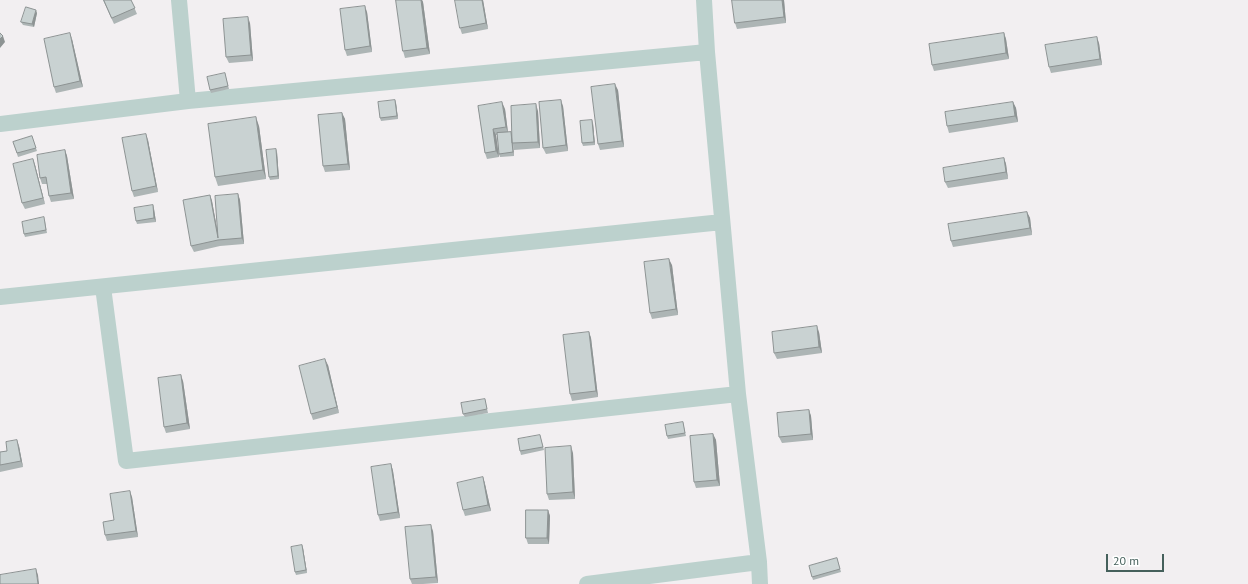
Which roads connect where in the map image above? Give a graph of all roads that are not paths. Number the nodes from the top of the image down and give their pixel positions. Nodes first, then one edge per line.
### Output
1 (179, 0) edge
2 (704, 0) edge
3 (707, 52) junction
4 (188, 101) junction
5 (0, 124) edge
6 (722, 222) junction
7 (103, 287) junction
8 (0, 297) edge
9 (738, 394) junction
10 (759, 562) junction
11 (587, 584) edge
12 (760, 584) edge

1 - 4 street
2 - 3 street
3 - 4 street
3 - 6 street
4 - 5 street
6 - 7 street
6 - 9 street
7 - 8 street
7 - 9 street
9 - 10 street
10 - 11 street
10 - 12 street

